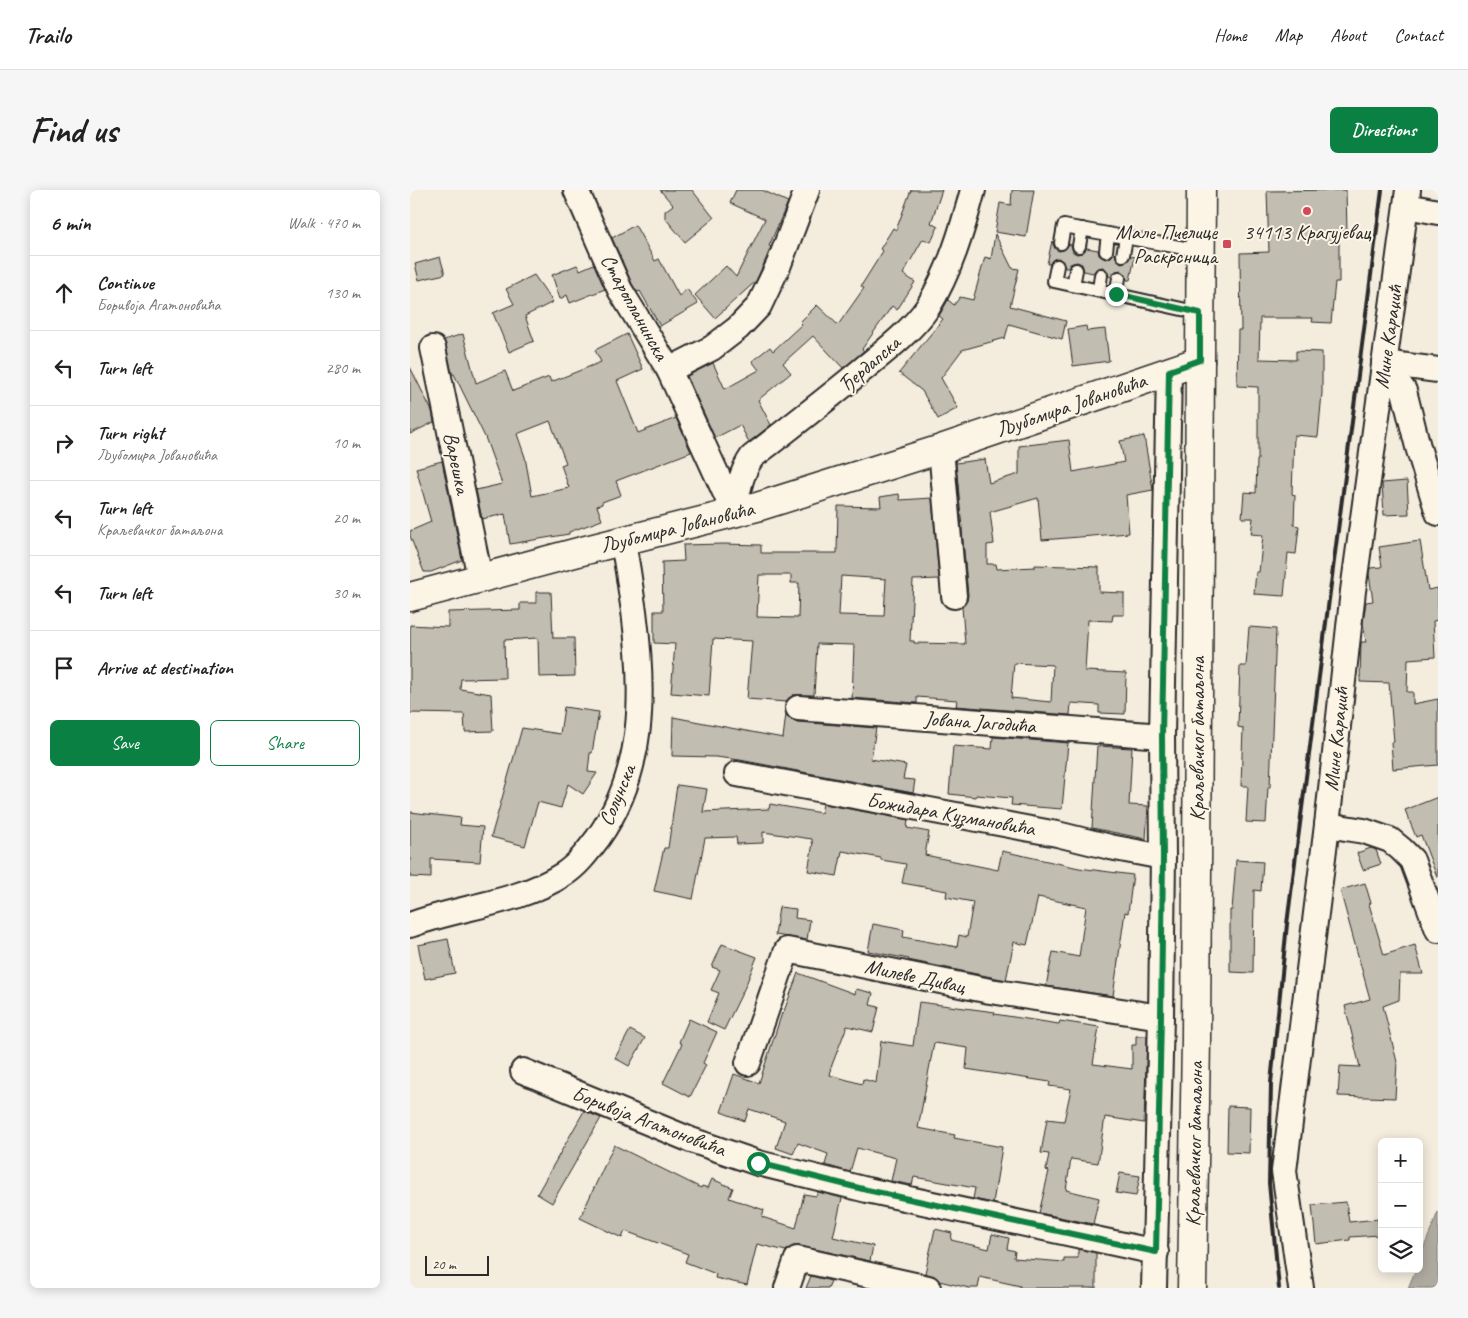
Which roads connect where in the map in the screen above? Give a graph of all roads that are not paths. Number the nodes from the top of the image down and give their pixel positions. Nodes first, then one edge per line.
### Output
1 (576, 190) edge
2 (807, 190) edge
3 (972, 190) edge
4 (1201, 190) edge
5 (1408, 198) edge
6 (1438, 212) edge
7 (1082, 229) junction
8 (1108, 234) junction
9 (1126, 238) junction
10 (1061, 243) dead end
11 (1079, 246) dead end
12 (1201, 251) junction
13 (1106, 252) dead end
14 (1123, 255) dead end
15 (1057, 266) dead end
16 (1076, 270) dead end
17 (1101, 275) dead end
18 (1119, 278) dead end
19 (1073, 285) junction
20 (1099, 290) junction
21 (1116, 294) junction
22 (1200, 313) junction
23 (433, 348) dead end
24 (1200, 360) junction
25 (1384, 363) junction
26 (669, 370) junction
27 (1438, 370) edge
28 (1169, 371) junction
29 (941, 449) junction
30 (734, 512) junction
31 (1438, 513) edge
32 (622, 540) junction
33 (480, 578) junction
34 (954, 596) dead end
35 (410, 598) edge
36 (798, 708) dead end
37 (1162, 736) junction
38 (738, 774) dead end
39 (1327, 824) junction
40 (1163, 857) junction
41 (410, 925) edge
42 (1438, 930) edge
43 (1161, 1017) junction
44 (748, 1063) dead end
45 (523, 1071) dead end
46 (1156, 1252) junction
47 (788, 1288) edge
48 (928, 1288) edge
49 (1154, 1288) edge
50 (1192, 1288) edge
51 (1301, 1288) edge

1 - 26 street, Старопланинска
2 - 26 street, Старопланинска
3 - 30 street, Ђердапска
4 - 12 main road, Краљевачког батаљона
5 - 6 street
5 - 25 street, Мине Караџић
7 - 8 lane
7 - 10 lane
7 - 11 lane
8 - 9 lane
8 - 13 lane
9 - 12 lane
9 - 14 lane
12 - 22 main road, Краљевачког батаљона
15 - 19 lane
16 - 19 lane
17 - 20 lane
18 - 21 lane
19 - 20 lane
20 - 21 lane
21 - 22 lane
22 - 24 main road, Краљевачког батаљона
23 - 33 street, Варешка
24 - 28 main road, Љубомира Јовановића
24 - 50 main road, Краљевачког батаљона
25 - 27 street
25 - 31 street
25 - 39 street, Мине Караџић
26 - 30 street, Старопланинска
28 - 29 main road, Љубомира Јовановића
28 - 37 street
29 - 30 main road, Љубомира Јовановића
29 - 34 street
30 - 32 main road, Љубомира Јовановића
32 - 33 main road, Љубомира Јовановића
32 - 41 street, Солунска
33 - 35 main road, Љубомира Јовановића
36 - 37 street, Јована Јагодића
37 - 40 street
38 - 40 street, Божидара Кузмановића
39 - 42 street
39 - 51 street, Мине Караџић
40 - 43 street
43 - 44 street, Милеве Дивац
43 - 46 street
45 - 46 street, Боривоја Агатоновића
46 - 49 street
47 - 48 street

